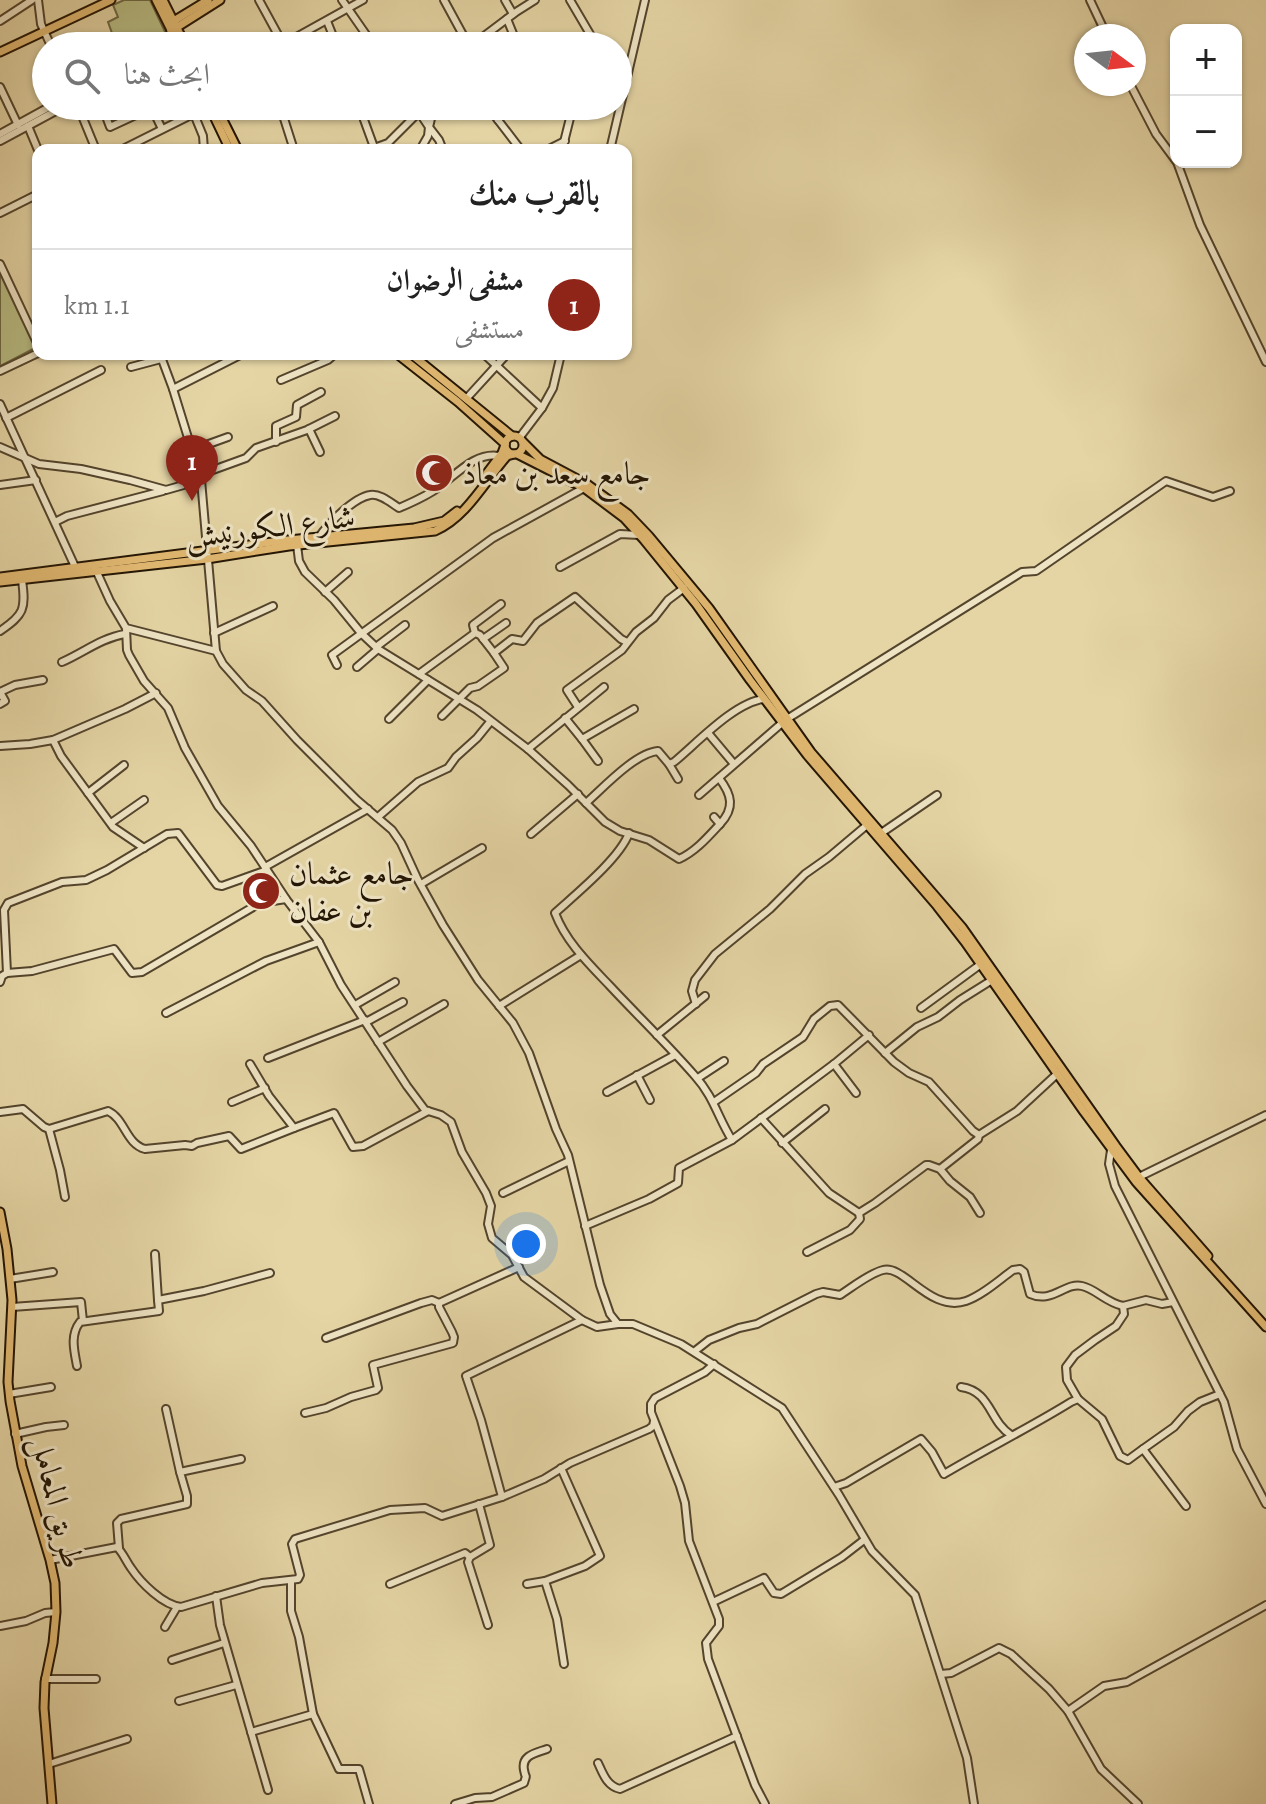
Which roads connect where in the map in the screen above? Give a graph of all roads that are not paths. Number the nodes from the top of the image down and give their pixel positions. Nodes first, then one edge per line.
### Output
1 (35, 0) edge
2 (111, 0) edge
3 (156, 0) edge
4 (163, 0) edge
5 (208, 0) edge
6 (220, 0) edge
7 (259, 0) edge
8 (342, 0) edge
9 (363, 0) edge
10 (444, 0) edge
11 (505, 0) edge
12 (535, 0) edge
13 (570, 0) edge
14 (645, 0) edge
15 (1090, 0) edge
16 (349, 9) junction
17 (510, 16) junction
18 (0, 21) edge
19 (327, 21) junction
20 (1101, 24) edge
21 (44, 32) joint
22 (176, 32) edge
23 (176, 32) edge
24 (181, 32) edge
25 (183, 32) edge
26 (275, 32) edge
27 (306, 32) edge
28 (331, 32) edge
29 (365, 32) edge
30 (462, 32) edge
31 (489, 32) edge
32 (514, 32) edge
33 (589, 32) edge
34 (32, 37) edge
35 (0, 52) edge
36 (632, 56) edge
37 (0, 89) edge
38 (1136, 96) edge
39 (32, 117) edge
40 (39, 120) edge
41 (84, 120) edge
42 (107, 120) edge
43 (124, 120) edge
44 (158, 120) edge
45 (181, 120) edge
46 (196, 120) edge
47 (216, 120) edge
48 (223, 120) edge
49 (284, 120) edge
50 (364, 120) edge
51 (408, 120) edge
52 (424, 120) edge
53 (431, 120) edge
54 (498, 120) edge
55 (570, 120) edge
56 (617, 120) edge
57 (18, 125) junction
58 (28, 126) junction
59 (429, 127) junction
60 (162, 129) junction
61 (0, 134) edge
62 (0, 141) edge
63 (565, 141) junction
64 (36, 144) edge
65 (94, 144) edge
66 (133, 144) edge
67 (204, 144) edge
68 (227, 144) edge
69 (235, 144) edge
70 (292, 144) edge
71 (373, 144) edge
72 (386, 144) edge
73 (423, 144) edge
74 (441, 144) edge
75 (516, 144) edge
76 (559, 144) edge
77 (564, 144) edge
78 (611, 144) edge
79 (1170, 154) edge
80 (1178, 168) edge
81 (32, 197) edge
82 (0, 213) edge
83 (0, 264) edge
84 (32, 332) edge
85 (32, 356) edge
86 (149, 360) edge
87 (162, 360) edge
88 (230, 360) edge
89 (328, 360) edge
90 (406, 360) edge
91 (418, 360) edge
92 (490, 360) edge
93 (502, 360) edge
94 (560, 360) edge
95 (1266, 362) edge
96 (496, 366) junction
97 (131, 367) dead end
98 (101, 370) dead end
99 (0, 371) edge
100 (281, 380) dead end
101 (173, 389) junction
102 (321, 392) dead end
103 (462, 399) junction
104 (0, 404) edge
105 (542, 408) junction
106 (335, 416) dead end
107 (6, 418) junction
108 (309, 429) junction
109 (228, 437) dead end
110 (518, 438) junction
111 (276, 442) junction
112 (505, 444) junction
113 (0, 447) edge
114 (192, 450) junction
115 (320, 452) dead end
116 (516, 454) junction
117 (499, 456) junction
118 (24, 457) junction
119 (200, 477) junction
120 (36, 480) junction
121 (0, 485) edge
122 (584, 488) junction
123 (166, 490) junction
124 (1230, 491) dead end
125 (55, 522) junction
126 (319, 537) junction
127 (644, 537) junction
128 (297, 545) junction
129 (207, 555) junction
130 (560, 567) dead end
131 (95, 568) junction
132 (77, 570) junction
133 (348, 572) dead end
134 (0, 580) edge
135 (22, 580) junction
136 (684, 588) junction
137 (325, 592) junction
138 (501, 604) dead end
139 (273, 606) dead end
140 (506, 623) dead end
141 (405, 625) dead end
142 (0, 631) edge
143 (125, 631) junction
144 (214, 633) junction
145 (361, 633) junction
146 (475, 633) junction
147 (483, 639) junction
148 (523, 641) junction
149 (627, 642) junction
150 (377, 648) junction
151 (530, 649) dead end
152 (216, 651) junction
153 (494, 653) junction
154 (62, 662) dead end
155 (337, 665) dead end
156 (357, 667) dead end
157 (419, 674) junction
158 (753, 678) junction
159 (43, 680) dead end
160 (428, 680) junction
161 (604, 687) dead end
162 (0, 692) edge
163 (156, 693) junction
164 (459, 699) junction
165 (764, 699) junction
166 (0, 704) edge
167 (578, 707) junction
168 (634, 709) dead end
169 (442, 716) dead end
170 (565, 718) junction
171 (389, 719) dead end
172 (784, 721) junction
173 (490, 722) junction
174 (708, 733) junction
175 (582, 739) junction
176 (53, 740) junction
177 (0, 746) edge
178 (528, 749) junction
179 (598, 761) dead end
180 (669, 764) junction
181 (734, 764) junction
182 (124, 765) dead end
183 (719, 778) junction
184 (678, 779) dead end
185 (88, 793) junction
186 (578, 794) junction
187 (699, 795) dead end
188 (937, 795) dead end
189 (144, 800) dead end
190 (586, 803) junction
191 (368, 809) junction
192 (378, 817) junction
193 (714, 817) dead end
194 (111, 823) junction
195 (720, 824) junction
196 (867, 825) junction
197 (629, 833) junction
198 (531, 834) dead end
199 (879, 834) junction
200 (144, 848) junction
201 (482, 848) dead end
202 (266, 869) junction
203 (421, 884) junction
204 (286, 899) junction
205 (968, 940) junction
206 (319, 942) junction
207 (581, 955) junction
208 (981, 964) junction
209 (7, 973) junction
210 (992, 980) junction
211 (0, 982) edge
212 (395, 982) dead end
213 (705, 996) dead end
214 (403, 1002) dead end
215 (444, 1004) dead end
216 (696, 1004) junction
217 (355, 1005) junction
218 (499, 1006) junction
219 (921, 1008) dead end
220 (166, 1013) dead end
221 (366, 1021) junction
222 (657, 1035) junction
223 (869, 1035) junction
224 (1035, 1035) junction
225 (378, 1042) junction
226 (885, 1053) junction
227 (675, 1055) junction
228 (268, 1058) dead end
229 (724, 1061) dead end
230 (250, 1064) dead end
231 (834, 1064) junction
232 (1057, 1074) junction
233 (637, 1075) junction
234 (698, 1078) junction
235 (265, 1088) junction
236 (607, 1092) dead end
237 (856, 1093) dead end
238 (650, 1100) dead end
239 (232, 1102) dead end
240 (714, 1102) junction
241 (825, 1109) dead end
242 (428, 1111) junction
243 (0, 1112) edge
244 (1266, 1115) edge
245 (761, 1118) junction
246 (294, 1128) junction
247 (49, 1129) junction
248 (979, 1135) junction
249 (732, 1140) junction
250 (782, 1143) junction
251 (1114, 1148) junction
252 (569, 1161) junction
253 (940, 1169) junction
254 (1139, 1177) junction
255 (503, 1193) dead end
256 (65, 1197) dead end
257 (0, 1212) edge
258 (859, 1213) junction
259 (980, 1213) dead end
260 (585, 1226) junction
261 (807, 1252) dead end
262 (155, 1254) dead end
263 (519, 1267) junction
264 (53, 1272) dead end
265 (270, 1273) dead end
266 (10, 1279) junction
267 (158, 1300) junction
268 (1173, 1302) junction
269 (439, 1303) junction
270 (1123, 1306) junction
271 (12, 1307) junction
272 (582, 1320) junction
273 (1266, 1320) edge
274 (83, 1321) junction
275 (618, 1324) junction
276 (1266, 1327) edge
277 (326, 1338) dead end
278 (695, 1351) junction
279 (714, 1364) junction
280 (77, 1366) dead end
281 (51, 1387) dead end
282 (961, 1387) dead end
283 (9, 1394) junction
284 (1220, 1394) junction
285 (1078, 1399) junction
286 (166, 1409) dead end
287 (305, 1413) dead end
288 (654, 1421) junction
289 (64, 1425) dead end
290 (15, 1434) junction
291 (1011, 1435) junction
292 (1143, 1449) junction
293 (241, 1459) dead end
294 (561, 1468) junction
295 (180, 1472) junction
296 (834, 1487) junction
297 (502, 1497) junction
298 (479, 1504) junction
299 (1266, 1504) edge
300 (1186, 1506) dead end
301 (864, 1540) junction
302 (119, 1548) junction
303 (470, 1557) junction
304 (50, 1560) junction
305 (291, 1580) junction
306 (545, 1581) junction
307 (390, 1584) dead end
308 (527, 1584) dead end
309 (216, 1596) junction
310 (713, 1602) junction
311 (1266, 1605) edge
312 (177, 1607) junction
313 (56, 1612) junction
314 (488, 1625) dead end
315 (0, 1626) edge
316 (165, 1627) dead end
317 (224, 1643) junction
318 (172, 1660) dead end
319 (564, 1664) dead end
320 (941, 1674) junction
321 (45, 1679) junction
322 (96, 1679) dead end
323 (236, 1685) junction
324 (179, 1701) dead end
325 (1068, 1711) junction
326 (313, 1714) junction
327 (251, 1732) junction
328 (737, 1736) junction
329 (127, 1739) dead end
330 (547, 1749) dead end
331 (598, 1763) dead end
332 (49, 1764) junction
333 (268, 1790) dead end
334 (52, 1804) edge
335 (369, 1804) edge
336 (455, 1804) edge
337 (765, 1804) edge
338 (974, 1804) edge
339 (1138, 1804) edge

1 - 18 street
1 - 21 street
2 - 21 main road
3 - 22 main road
4 - 23 main road
5 - 24 main road
6 - 25 main road
7 - 26 street
8 - 16 street
9 - 16 street
10 - 30 street
11 - 17 street
12 - 17 street
13 - 33 street
14 - 36 street
15 - 20 street
16 - 19 street
16 - 29 street
17 - 31 street
17 - 32 street
19 - 27 street
19 - 28 street
34 - 35 main road
37 - 57 street
38 - 79 street
39 - 57 street
40 - 58 street
41 - 65 street
42 - 43 street
44 - 60 street
45 - 60 street
46 - 67 street
47 - 68 main road
48 - 69 main road
49 - 70 street
50 - 71 street
51 - 72 street
52 - 59 street
53 - 59 street
54 - 75 street
55 - 63 street
56 - 78 street
57 - 61 street
58 - 62 street
58 - 64 street
59 - 73 street
59 - 74 street
60 - 66 street
63 - 76 street
63 - 77 street
80 - 95 street
81 - 82 street
83 - 84 street
85 - 99 street
86 - 97 street
87 - 101 street
88 - 101 street
89 - 100 street
90 - 103 main road
91 - 103 main road
92 - 96 street
93 - 96 street
94 - 105 street
96 - 103 street
96 - 105 street
98 - 107 street
101 - 114 street
102 - 111 street
103 - 110 main road
103 - 112 main road
104 - 107 street
105 - 110 street
106 - 108 street
107 - 118 street
108 - 111 street
108 - 115 street
109 - 114 street
110 - 112 main road
110 - 116 main road
110 - 127 main road
111 - 119 street
112 - 116 main road
112 - 117 main road, شارع الكورنيش
113 - 118 street
114 - 119 street
116 - 122 main road
116 - 128 main road, شارع الكورنيش
117 - 126 main road, شارع الكورنيش
117 - 126 street
118 - 120 street
118 - 123 street
119 - 123 street
119 - 129 street
120 - 121 street
120 - 125 street
122 - 127 main road
122 - 145 street
123 - 125 street
124 - 172 street
125 - 132 street
126 - 129 main road, شارع الكورنيش
127 - 130 street
127 - 136 main road
127 - 158 main road
128 - 129 main road, شارع الكورنيش
128 - 137 street
129 - 131 main road, شارع الكورنيش
129 - 144 street
131 - 132 main road, شارع الكورنيش
131 - 143 street
132 - 134 main road, شارع الكورنيش
132 - 135 main road, شارع الكورنيش
133 - 137 street
134 - 135 main road, شارع الكورنيش
135 - 142 street
136 - 149 street
136 - 158 main road
137 - 145 street
138 - 146 street
139 - 144 street
140 - 147 street
141 - 150 street
143 - 152 street
143 - 154 street
143 - 163 street
144 - 152 street
145 - 150 street
145 - 155 street
146 - 147 street
146 - 157 street
147 - 153 street
148 - 149 street
148 - 151 street
148 - 153 street
149 - 167 street
150 - 156 street
150 - 157 street
152 - 191 street
153 - 164 street
157 - 160 street
158 - 165 main road
158 - 172 main road
159 - 162 street
160 - 164 street
160 - 171 street
161 - 167 street
162 - 166 street
163 - 176 street
163 - 202 street
164 - 169 street
164 - 173 street
165 - 172 main road
165 - 174 street
167 - 170 street
168 - 175 street
170 - 175 street
170 - 178 street
172 - 181 street
172 - 196 main road
172 - 199 main road
173 - 178 street
173 - 192 street
174 - 180 street
174 - 181 street
175 - 179 street
176 - 177 street
176 - 185 street
178 - 186 street
180 - 184 street
180 - 190 street
181 - 183 street
182 - 185 street
183 - 187 street
183 - 195 street
185 - 194 street
186 - 190 street
186 - 198 street
188 - 199 street
189 - 194 street
190 - 197 street
191 - 192 street
191 - 202 street
192 - 203 street
193 - 195 street
194 - 200 street
195 - 197 street
196 - 199 main road
196 - 216 street
197 - 207 street
199 - 205 main road
200 - 202 street
200 - 209 street
201 - 203 street
202 - 204 street
203 - 218 street
204 - 206 street
204 - 209 street
205 - 208 main road
205 - 224 main road
206 - 217 street
206 - 220 street
207 - 218 street
207 - 222 street
208 - 210 main road
208 - 219 street
209 - 211 street
210 - 224 main road
210 - 226 street
212 - 217 street
213 - 216 street
214 - 221 street
215 - 225 street
216 - 222 street
217 - 221 street
218 - 252 street
221 - 225 street
221 - 228 street
222 - 227 street
223 - 226 street
223 - 231 street
223 - 240 street
224 - 232 main road
224 - 251 main road
225 - 242 street
226 - 248 street
227 - 233 street
227 - 234 street
229 - 234 street
230 - 235 street
231 - 237 street
231 - 245 street
232 - 248 street
232 - 251 main road
233 - 236 street
233 - 238 street
234 - 240 street
235 - 239 street
235 - 246 street
240 - 249 street
241 - 250 street
242 - 246 street
242 - 263 street
243 - 247 street
244 - 254 street
245 - 249 street
245 - 250 street
246 - 247 street
247 - 256 street
248 - 253 street
249 - 260 street
250 - 258 street
251 - 254 main road
251 - 268 street
251 - 276 main road
252 - 255 street
252 - 260 street
253 - 258 street
253 - 259 street
254 - 273 main road
257 - 266 main road, طريق المعامل
258 - 261 street
260 - 275 street
262 - 267 street
263 - 269 street
263 - 272 street
264 - 266 street
265 - 267 street
266 - 271 main road, طريق المعامل
267 - 274 street
268 - 270 street
268 - 284 street
269 - 277 street
269 - 287 street
270 - 278 street
270 - 285 street
271 - 274 street
271 - 283 main road, طريق المعامل
272 - 275 street
272 - 297 street
274 - 280 street
275 - 278 street
278 - 279 street
279 - 288 street
279 - 296 street
281 - 283 street
282 - 291 street
283 - 290 main road, طريق المعامل
284 - 292 street
284 - 299 street
285 - 291 street
285 - 292 street
286 - 295 street
288 - 294 street
288 - 310 street
289 - 290 street
290 - 304 main road, طريق المعامل
291 - 296 street
292 - 300 street
293 - 295 street
294 - 297 street
294 - 306 street
295 - 302 street
296 - 301 street
297 - 298 street
298 - 303 street
298 - 305 street
301 - 310 street
301 - 320 street
302 - 304 street
302 - 312 street
303 - 307 street
303 - 314 street
304 - 313 main road, طريق المعامل
305 - 309 street
305 - 326 street
306 - 308 street
306 - 319 street
309 - 312 street
309 - 317 street
310 - 328 street
311 - 325 street
312 - 316 street
313 - 315 street
313 - 321 main road, طريق المعامل
317 - 318 street
317 - 323 street
320 - 325 street
320 - 338 street
321 - 322 street
321 - 332 main road, طريق المعامل
323 - 324 street
323 - 327 street
325 - 339 street
326 - 327 street
326 - 335 street
327 - 333 street
328 - 331 street
328 - 337 street
329 - 332 street
330 - 336 street
332 - 334 main road, طريق المعامل

